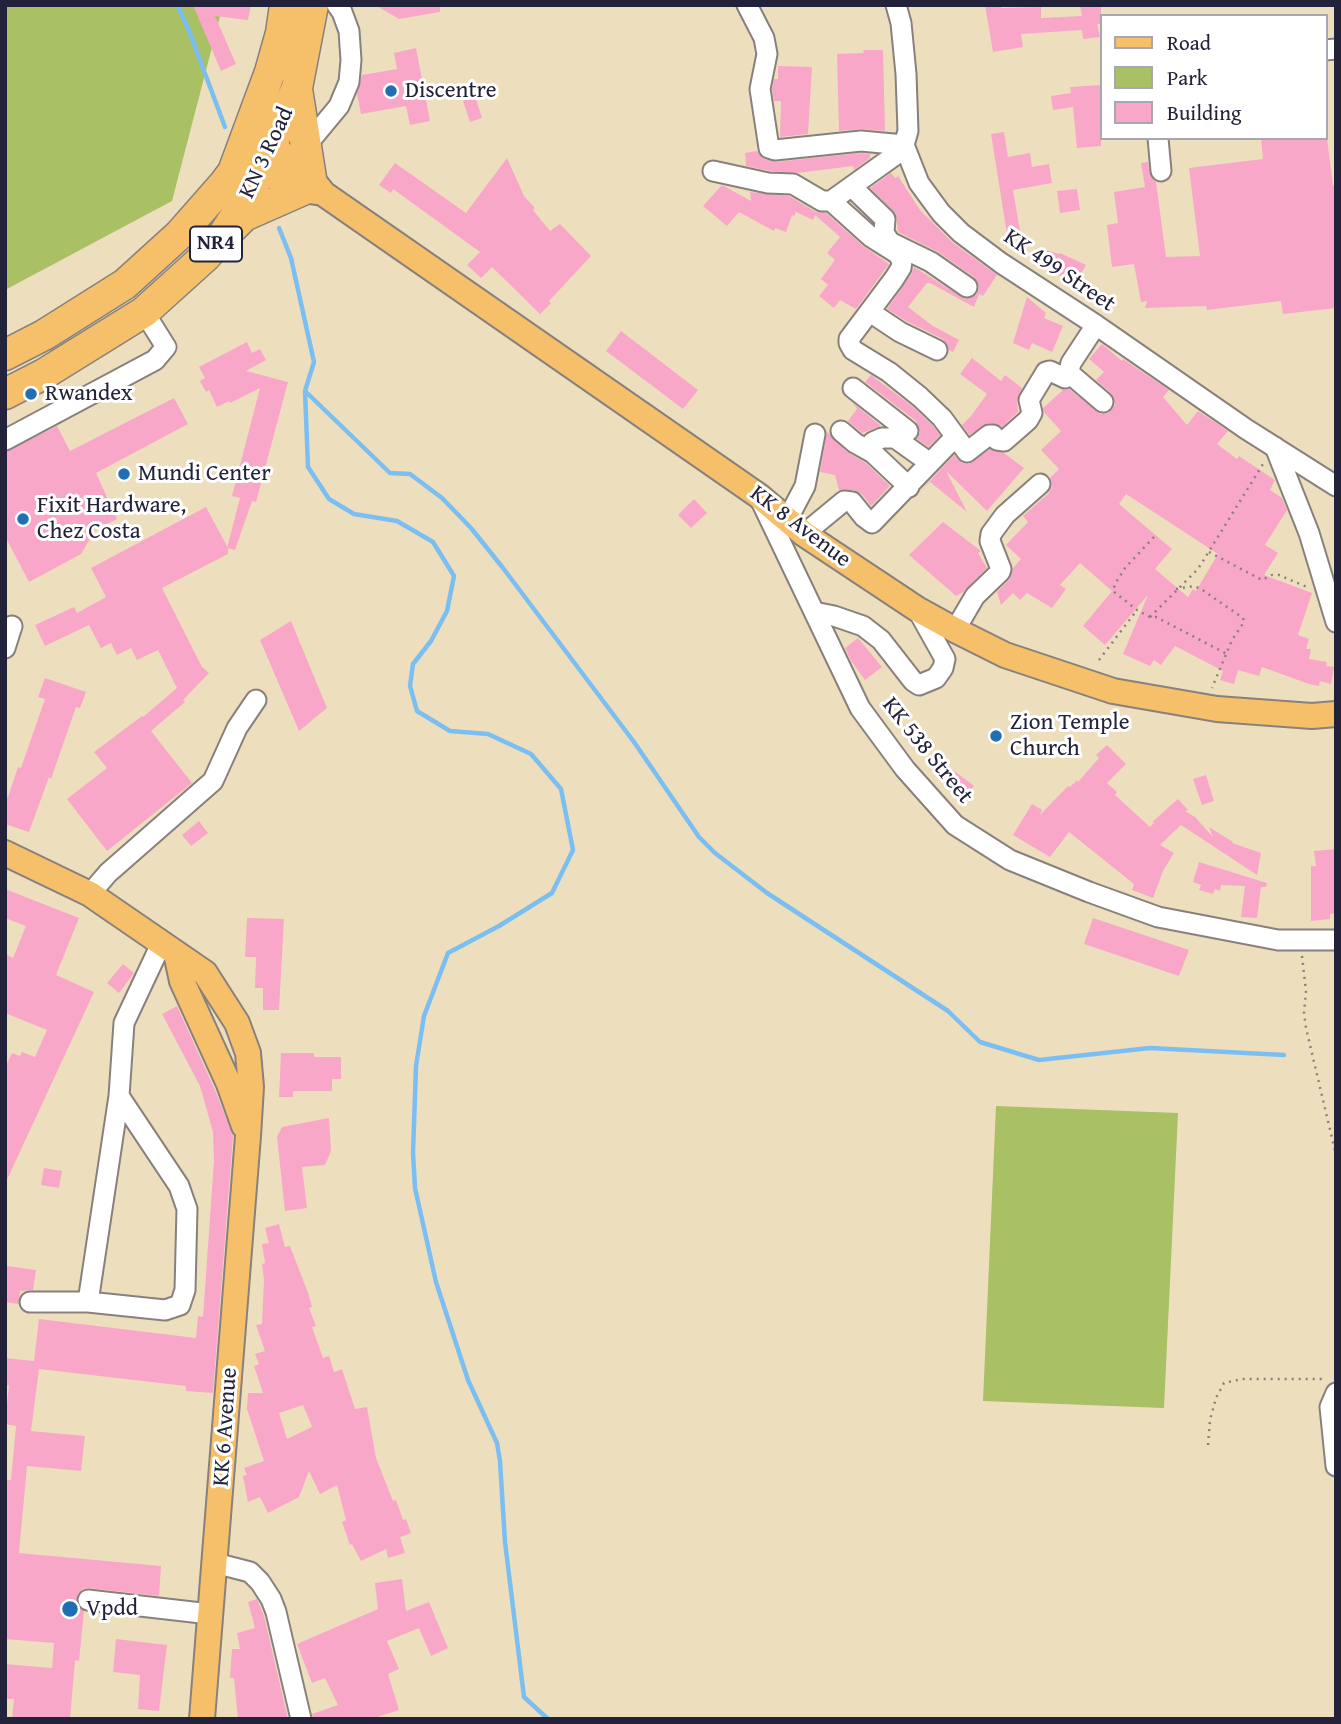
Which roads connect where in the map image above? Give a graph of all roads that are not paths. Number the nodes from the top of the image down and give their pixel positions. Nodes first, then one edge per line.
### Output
1 (285, 5) edge
2 (313, 5) edge
3 (337, 5) edge
4 (747, 5) edge
5 (897, 5) edge
6 (297, 88) junction
7 (1158, 140) edge
8 (904, 145) junction
9 (305, 147) junction
10 (254, 154) junction
11 (713, 171) dead end
12 (1161, 171) dead end
13 (313, 187) junction
14 (852, 187) junction
15 (831, 201) junction
16 (220, 240) junction
17 (967, 286) dead end
18 (144, 312) junction
19 (870, 312) junction
20 (1096, 325) junction
21 (937, 350) dead end
22 (5, 355) edge
23 (1069, 373) junction
24 (853, 388) dead end
25 (5, 394) edge
26 (1102, 402) dead end
27 (931, 407) junction
28 (892, 418) junction
29 (841, 431) dead end
30 (815, 434) dead end
31 (905, 436) junction
32 (956, 437) junction
33 (5, 440) edge
34 (872, 447) junction
35 (1275, 447) junction
36 (930, 463) junction
37 (1040, 484) dead end
38 (1336, 486) edge
39 (909, 487) junction
40 (759, 496) junction
41 (795, 527) junction
42 (917, 609) junction
43 (814, 612) junction
44 (1336, 622) edge
45 (12, 626) dead end
46 (955, 630) junction
47 (5, 648) edge
48 (256, 699) dead end
49 (1336, 714) edge
50 (5, 853) edge
51 (90, 894) junction
52 (1336, 940) edge
53 (169, 947) junction
54 (119, 1096) junction
55 (248, 1136) junction
56 (30, 1302) dead end
57 (88, 1302) junction
58 (1336, 1393) edge
59 (1336, 1465) edge
60 (215, 1563) junction
61 (88, 1600) dead end
62 (210, 1614) junction
63 (202, 1719) edge
64 (301, 1719) edge

1 - 10 highway, KN 3 Road / NR4
2 - 6 highway, KN 3 Road / NR4
3 - 9 street
4 - 8 street
5 - 8 street, KK 499 Street
6 - 9 highway
6 - 10 highway, KN 3 Road / NR4
7 - 12 street
8 - 14 street
8 - 20 street, KK 499 Street
9 - 13 highway
10 - 13 main road, KK 8 Avenue
10 - 16 highway, KN 3 Road / NR4
10 - 22 highway, KN 3 Road / NR4
11 - 15 street
13 - 16 highway
13 - 40 main road, KK 8 Avenue
14 - 15 street
14 - 17 street
15 - 19 street
16 - 18 highway, KN 3 Road / NR4
18 - 25 highway, KN 3 Road / NR4
18 - 33 street
19 - 21 street
19 - 27 street
20 - 23 street
20 - 35 street, KK 499 Street
23 - 26 street
23 - 32 street
24 - 28 street
27 - 31 street
27 - 32 street
28 - 31 street
28 - 34 street
29 - 34 street
30 - 41 street
31 - 34 street
31 - 36 street
32 - 36 street
34 - 39 street
35 - 38 street, KK 499 Street
35 - 44 street
36 - 39 street
37 - 46 street
39 - 41 street
40 - 41 main road, KK 8 Avenue
40 - 43 street, KK 538 Street
41 - 42 main road, KK 8 Avenue
42 - 43 street
42 - 46 main road, KK 8 Avenue
43 - 52 street, KK 538 Street
45 - 47 street
46 - 49 main road, KK 8 Avenue
48 - 51 street
50 - 51 main road, KK 6 Avenue
51 - 53 main road, KK 6 Avenue
53 - 54 street
53 - 55 main road, KK 6 Avenue
53 - 55 main road, KK 6 Avenue
54 - 57 street
54 - 57 street
55 - 60 main road, KK 6 Avenue
56 - 57 street
58 - 59 street
60 - 62 main road, KK 6 Avenue
60 - 64 street
61 - 62 street
62 - 63 main road, KK 6 Avenue

